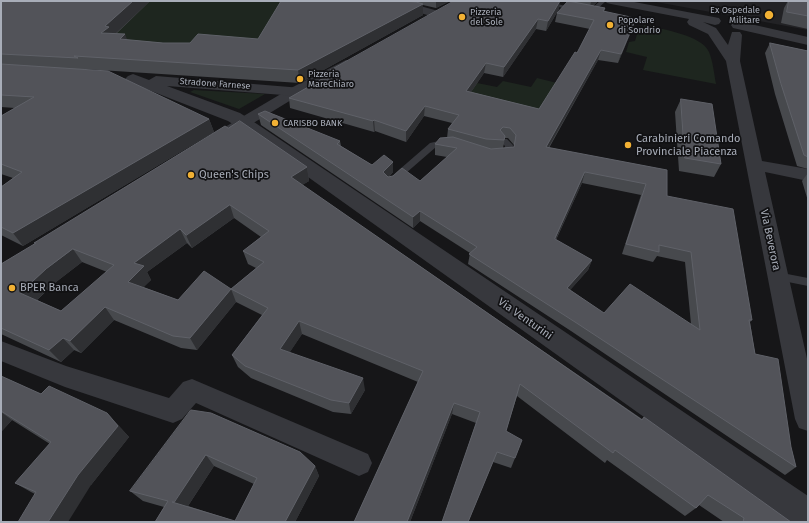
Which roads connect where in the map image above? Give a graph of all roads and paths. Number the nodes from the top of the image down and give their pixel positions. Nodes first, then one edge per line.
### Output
1 (389, 1) edge
2 (534, 1) edge
3 (603, 1) edge
4 (611, 1) edge
5 (450, 7) edge
6 (590, 12) junction
7 (438, 14) junction
8 (605, 15) edge
9 (420, 24) edge
10 (714, 26) junction
11 (738, 32) junction
12 (808, 41) edge
13 (356, 59) edge
14 (732, 61) junction
15 (206, 84) junction
16 (296, 91) junction
17 (178, 96) junction
18 (242, 123) junction
19 (504, 141) edge
20 (210, 143) edge
21 (460, 146) edge
22 (493, 156) edge
23 (754, 165) junction
24 (808, 175) edge
25 (389, 183) edge
26 (777, 276) junction
27 (808, 282) edge
28 (1, 351) edge
29 (808, 419) edge
30 (359, 463) dead end
31 (808, 515) edge

1 - 7 street
2 - 6 lane
3 - 6 lane
4 - 10 street
5 - 7 street
6 - 8 lane
7 - 9 street
10 - 11 street
10 - 14 street
11 - 12 street
11 - 14 street
13 - 16 street
14 - 23 street, Via Beverora
15 - 16 street, Stradone Farnese
15 - 17 street
15 - 17 street, Stradone Farnese
16 - 18 street
17 - 18 street, Stradone Farnese
18 - 20 street
18 - 31 street, Via Venturini
19 - 22 lane
21 - 25 lane
23 - 24 street
23 - 26 street, Via Beverora
26 - 27 lane
26 - 29 street, Via Beverora
28 - 30 street

